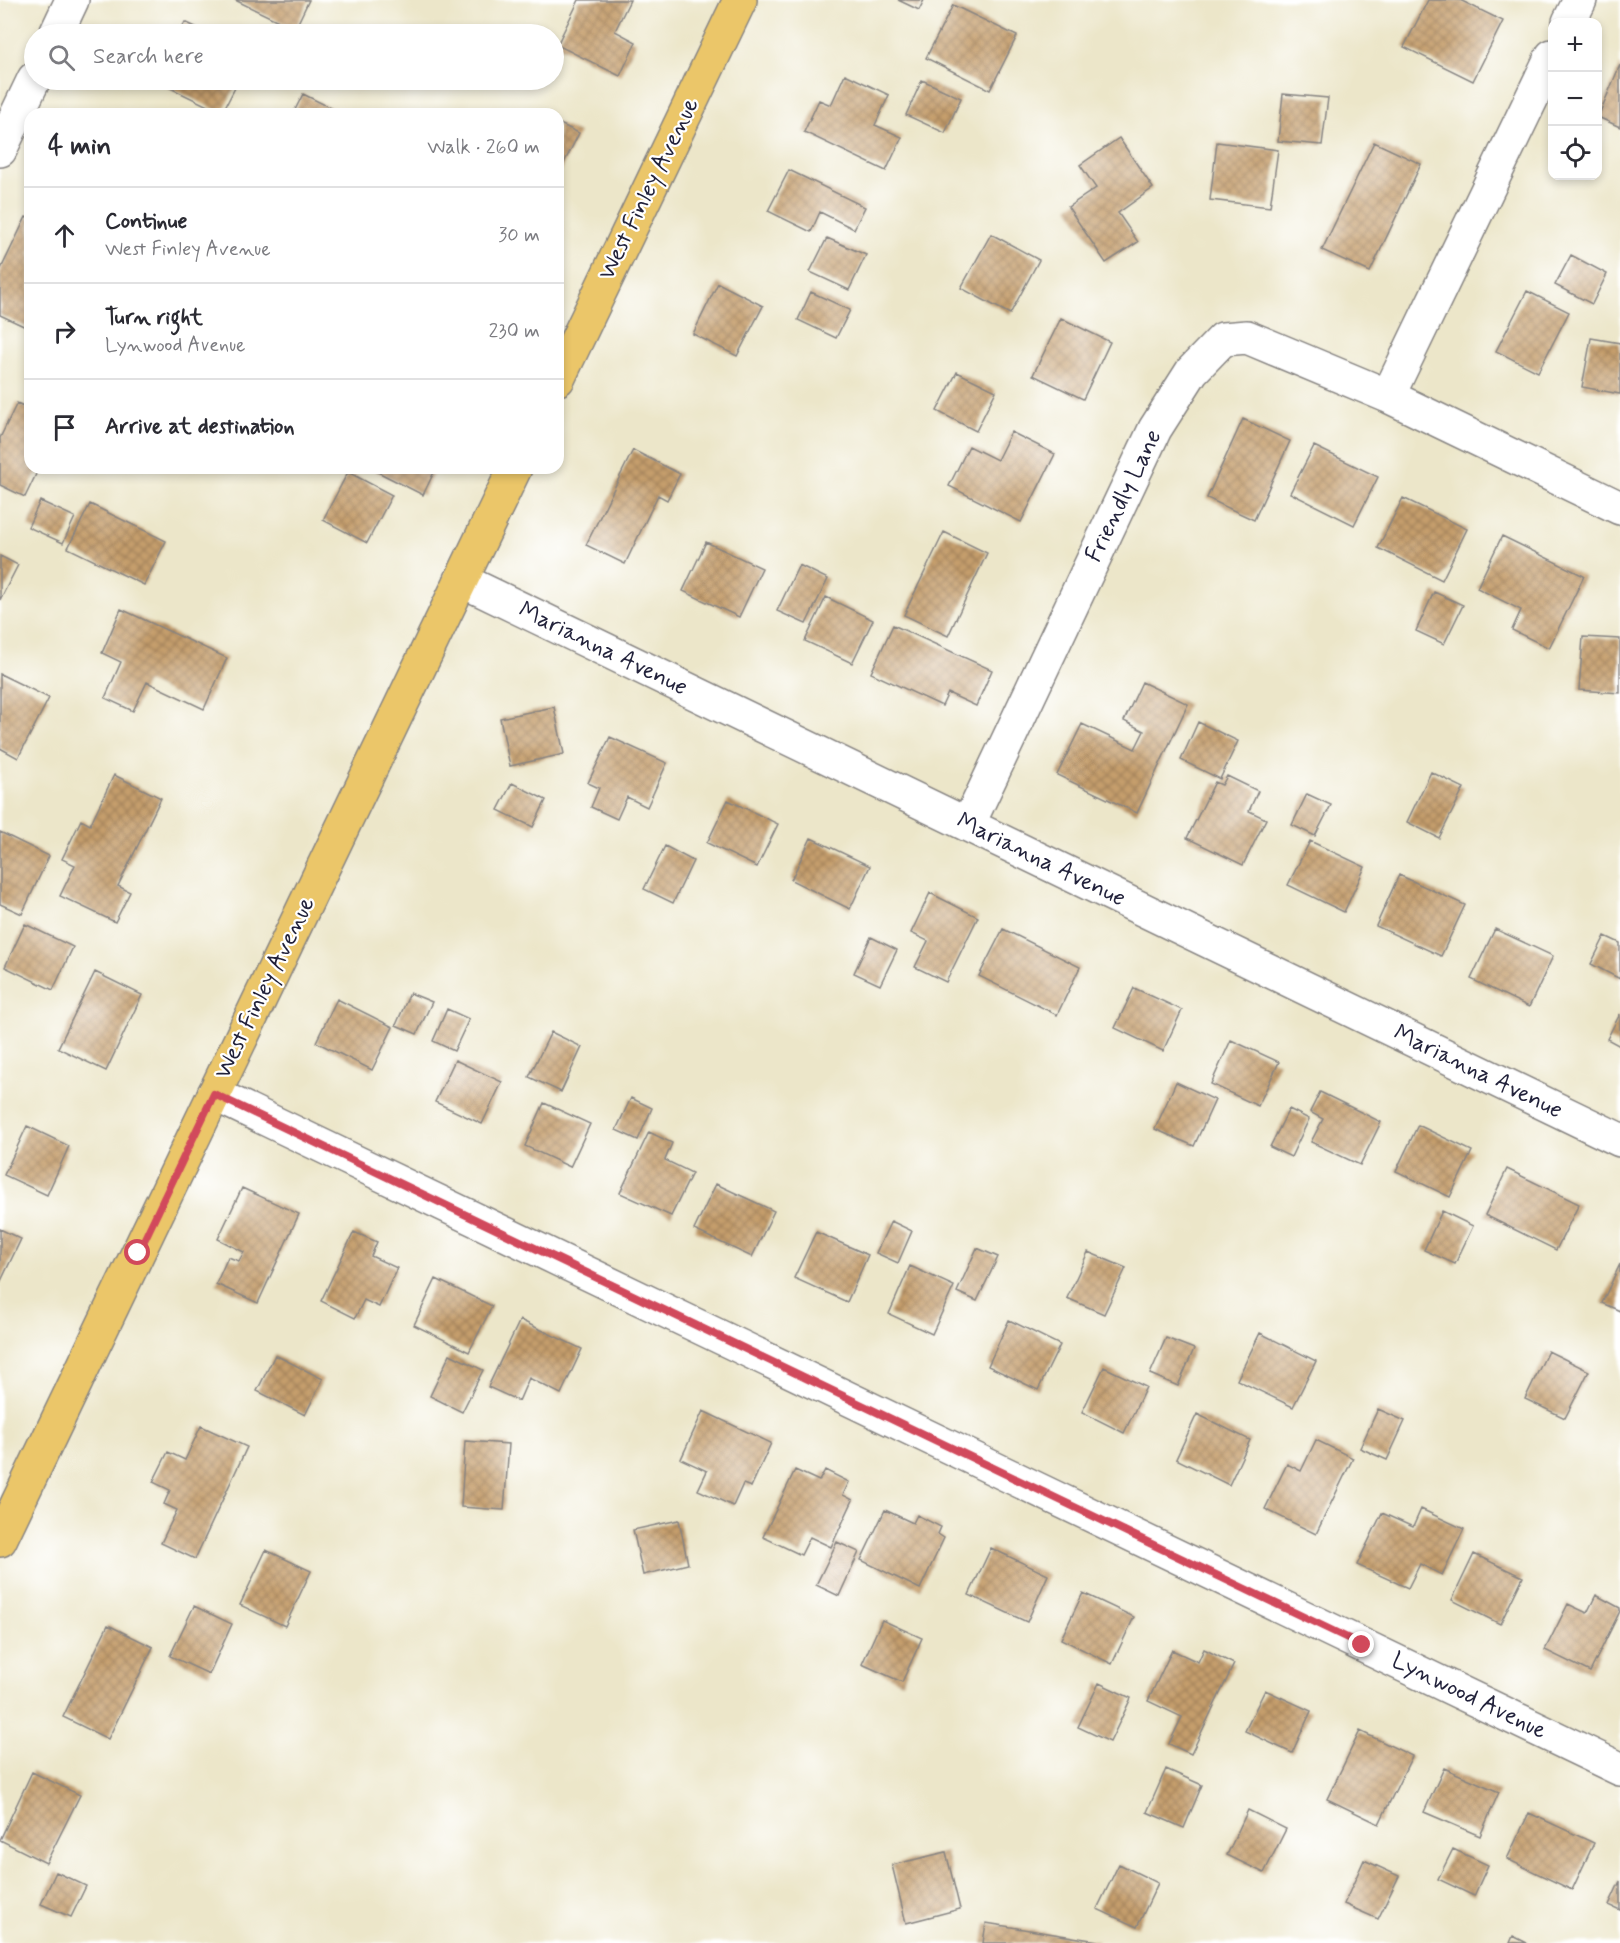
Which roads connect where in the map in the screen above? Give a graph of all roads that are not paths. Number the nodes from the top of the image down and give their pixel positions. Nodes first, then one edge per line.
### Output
1 (72, 0) edge
2 (740, 0) edge
3 (1580, 0) edge
4 (1571, 18) edge
5 (61, 24) edge
6 (1548, 64) edge
7 (28, 90) edge
8 (16, 113) edge
9 (0, 150) edge
10 (564, 366) edge
11 (1388, 396) junction
12 (512, 474) edge
13 (1620, 508) edge
14 (461, 580) junction
15 (968, 825) junction
16 (214, 1094) junction
17 (1620, 1140) edge
18 (0, 1540) edge
19 (1620, 1769) edge

1 - 5 street
2 - 10 main road, West Finley Avenue
3 - 4 street
6 - 11 street
7 - 8 street
8 - 9 street
11 - 13 street, Friendly Lane
11 - 15 street, Friendly Lane
12 - 14 main road, West Finley Avenue
14 - 15 street, Marianna Avenue
14 - 16 main road, West Finley Avenue
15 - 17 street, Marianna Avenue
16 - 18 main road, West Finley Avenue
16 - 19 street, Lynwood Avenue

